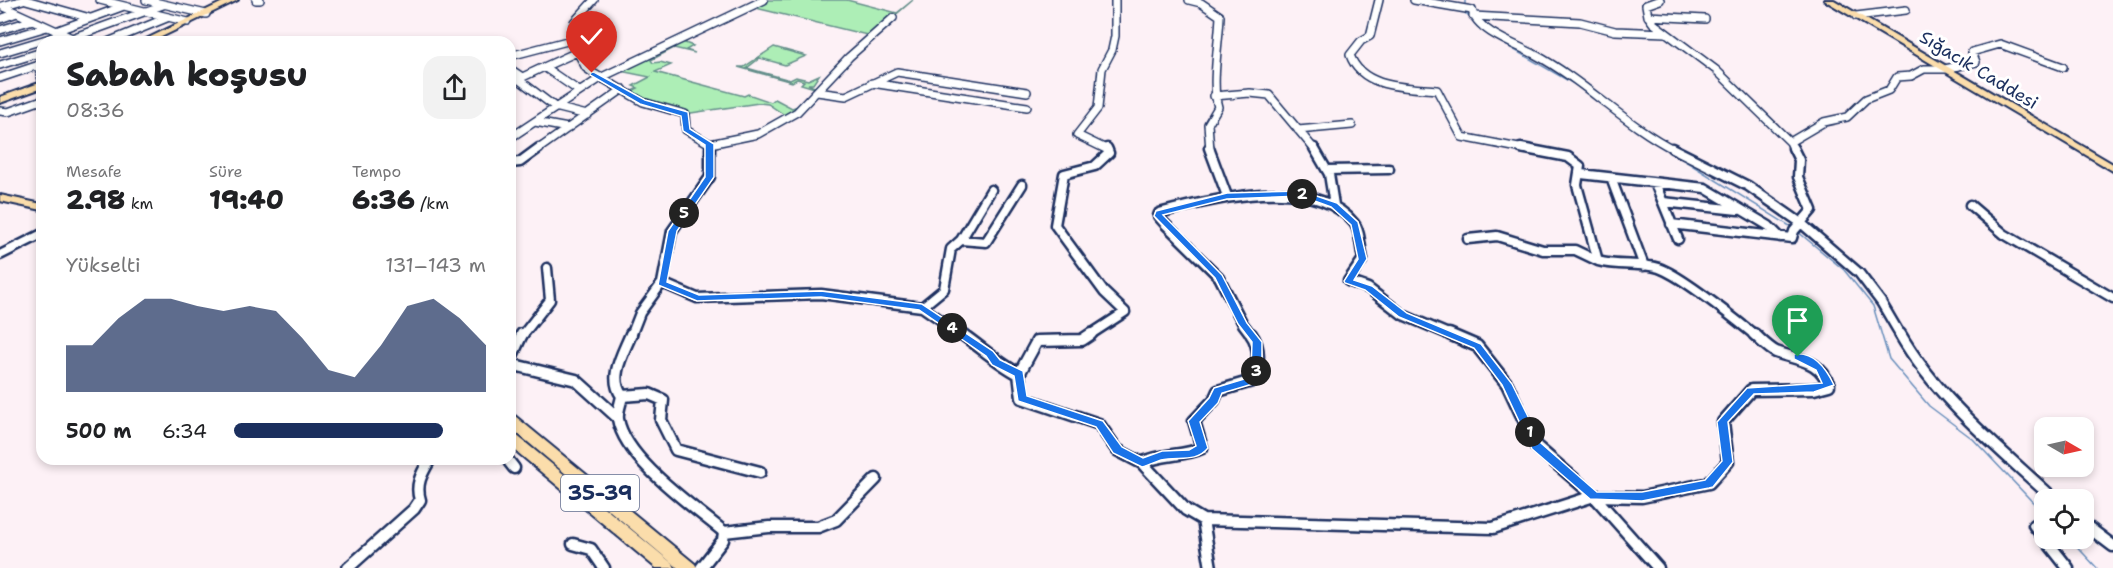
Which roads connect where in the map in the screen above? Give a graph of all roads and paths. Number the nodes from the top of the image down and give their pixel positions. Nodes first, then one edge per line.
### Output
1 (25, 0) edge
2 (146, 0) edge
3 (234, 0) edge
4 (594, 0) edge
5 (764, 0) edge
6 (1115, 0) edge
7 (1189, 0) edge
8 (1378, 0) edge
9 (1414, 0) edge
10 (1660, 0) edge
11 (105, 1) edge
12 (1837, 2) edge
13 (163, 5) junction
14 (124, 6) junction
15 (1906, 10) dead end
16 (147, 11) junction
17 (1472, 13) junction
18 (18, 14) junction
19 (206, 14) junction
20 (1648, 16) junction
21 (1856, 16) junction
22 (169, 17) junction
23 (92, 18) junction
24 (893, 18) dead end
25 (0, 19) edge
26 (33, 20) junction
27 (1705, 20) dead end
28 (188, 22) junction
29 (47, 27) junction
30 (0, 30) edge
31 (60, 32) junction
32 (1666, 33) junction
33 (49, 36) edge
34 (67, 36) edge
35 (84, 36) edge
36 (123, 36) edge
37 (157, 36) edge
38 (36, 40) edge
39 (571, 40) junction
40 (0, 41) edge
41 (547, 47) junction
42 (0, 53) edge
43 (36, 54) edge
44 (578, 54) junction
45 (516, 55) edge
46 (561, 59) junction
47 (0, 65) edge
48 (36, 65) edge
49 (2063, 67) dead end
50 (547, 69) junction
51 (1945, 69) junction
52 (516, 74) edge
53 (602, 77) junction
54 (0, 78) edge
55 (520, 78) junction
56 (516, 80) edge
57 (872, 83) junction
58 (36, 88) edge
59 (623, 89) junction
60 (579, 91) junction
61 (817, 92) junction
62 (1027, 92) dead end
63 (1214, 96) junction
64 (0, 100) edge
65 (36, 102) edge
66 (555, 107) junction
67 (1028, 107) dead end
68 (0, 111) edge
69 (587, 115) junction
70 (535, 122) junction
71 (1352, 125) dead end
72 (568, 128) junction
73 (1298, 130) junction
74 (516, 134) edge
75 (1790, 142) junction
76 (710, 144) junction
77 (516, 162) edge
78 (2113, 168) edge
79 (1389, 169) dead end
80 (1327, 170) junction
81 (1581, 174) junction
82 (1611, 178) junction
83 (1655, 183) junction
84 (1022, 185) dead end
85 (0, 190) edge
86 (991, 190) dead end
87 (1227, 196) junction
88 (0, 198) edge
89 (36, 198) edge
90 (1663, 202) junction
91 (1334, 205) junction
92 (1970, 205) dead end
93 (36, 206) edge
94 (1740, 211) junction
95 (1801, 223) junction
96 (1671, 224) junction
97 (36, 237) edge
98 (1780, 237) junction
99 (1468, 239) dead end
100 (1678, 239) dead end
101 (961, 240) junction
102 (0, 255) edge
103 (1598, 261) junction
104 (1644, 266) junction
105 (547, 268) dead end
106 (662, 283) junction
107 (2113, 298) edge
108 (922, 307) junction
109 (516, 349) edge
110 (516, 364) edge
111 (1019, 374) junction
112 (622, 396) junction
113 (617, 417) junction
114 (516, 424) edge
115 (516, 443) edge
116 (1142, 463) junction
117 (426, 465) edge
118 (760, 472) dead end
119 (876, 479) dead end
120 (2043, 489) edge
121 (1594, 496) junction
122 (1203, 520) junction
123 (724, 532) junction
124 (2094, 532) edge
125 (573, 544) dead end
126 (2113, 546) edge
127 (2053, 549) edge
128 (348, 568) edge
129 (604, 568) edge
130 (667, 568) edge
131 (689, 568) edge
132 (701, 568) edge
133 (1210, 568) edge
134 (1658, 568) edge
135 (2068, 568) edge

1 - 18 street
1 - 23 street
2 - 13 street
3 - 19 main road
4 - 39 street
5 - 53 street
6 - 111 street
7 - 63 street
8 - 81 street
9 - 17 street
10 - 20 street
11 - 14 street
12 - 21 main road, Sığacık Caddesi
13 - 16 street
13 - 19 street
14 - 16 street
14 - 23 street
15 - 21 street
16 - 22 street
16 - 35 street
17 - 32 street
17 - 95 street
18 - 25 street
18 - 26 street
19 - 28 main road
20 - 27 street
20 - 32 street
21 - 51 main road, Sığacık Caddesi
22 - 28 street
22 - 36 street
23 - 31 street
24 - 61 street
26 - 29 street
26 - 30 street
28 - 37 main road
29 - 31 street
29 - 40 street
31 - 33 street
31 - 34 street
32 - 75 street
38 - 42 street
39 - 41 street
39 - 44 street
41 - 45 street
41 - 46 street
43 - 47 street
44 - 46 street
44 - 50 street
44 - 53 street
46 - 50 street
48 - 54 street
49 - 51 street
50 - 55 street
50 - 60 street
51 - 75 street
51 - 78 main road, Sığacık Caddesi
52 - 55 street
53 - 59 street
53 - 60 street
55 - 56 street
55 - 66 street
57 - 61 street
57 - 62 street
57 - 67 street
58 - 64 main road
59 - 69 street
59 - 76 street
60 - 66 street
61 - 76 street
63 - 73 street
63 - 87 street
65 - 68 street
66 - 69 street
66 - 70 street
69 - 72 street
70 - 72 street
70 - 74 street
71 - 73 street
72 - 77 street
73 - 80 street
75 - 95 street
76 - 106 street
79 - 80 street
80 - 91 street
81 - 82 street
81 - 103 street
82 - 83 street
82 - 104 street
83 - 90 street
83 - 94 street
84 - 101 street
85 - 89 main road
86 - 101 street
87 - 91 street
87 - 116 street
88 - 93 main road
90 - 94 street
90 - 96 street
91 - 121 street
92 - 107 street
94 - 98 street
95 - 98 street
95 - 120 street
96 - 98 street
96 - 100 street
97 - 102 street
99 - 103 street
101 - 108 street
103 - 104 street
104 - 121 street
105 - 109 street
106 - 108 street
106 - 112 street
108 - 111 street
110 - 113 street
111 - 116 street
112 - 113 street
112 - 118 street
113 - 123 street
114 - 131 main road, 35-39
115 - 130 main road, 35-39
116 - 122 street
117 - 128 street
119 - 123 street
121 - 122 street
121 - 134 street
122 - 133 street
123 - 132 street
124 - 126 street
125 - 129 street
127 - 135 street

